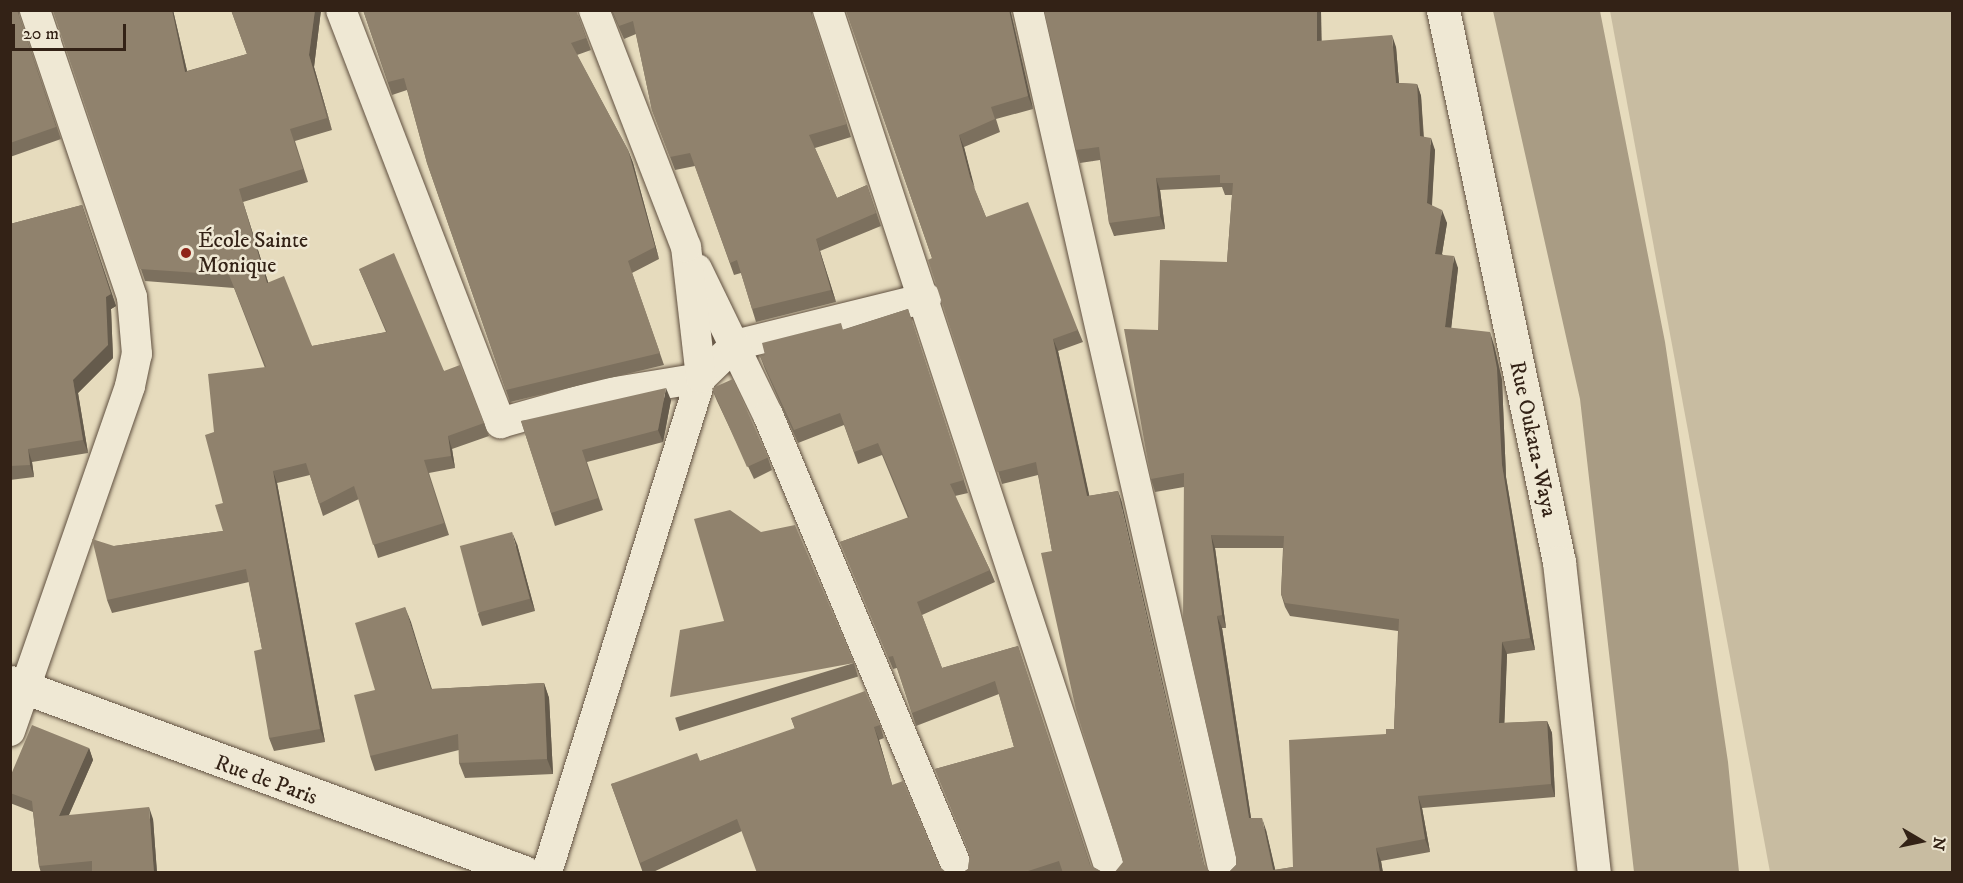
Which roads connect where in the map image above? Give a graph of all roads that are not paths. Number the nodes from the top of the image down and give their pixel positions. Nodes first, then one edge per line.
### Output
1 (35, 10) edge
2 (341, 10) edge
3 (594, 10) edge
4 (828, 10) edge
5 (1028, 10) edge
6 (1443, 10) edge
7 (686, 248) junction
8 (926, 298) junction
9 (735, 345) junction
10 (701, 378) junction
11 (18, 685) edge
12 (10, 731) edge
13 (524, 873) edge
14 (547, 873) edge
15 (959, 873) edge
16 (1111, 873) edge
17 (1224, 873) edge
18 (1594, 873) edge

1 - 11 street
2 - 10 street
3 - 7 street
4 - 8 street
5 - 17 street
6 - 18 street, Rue Oukata-Waya
7 - 9 street
7 - 10 street
8 - 9 street
8 - 16 street
9 - 10 street
9 - 15 street
10 - 14 street
11 - 12 street
11 - 13 street, Rue de Paris

